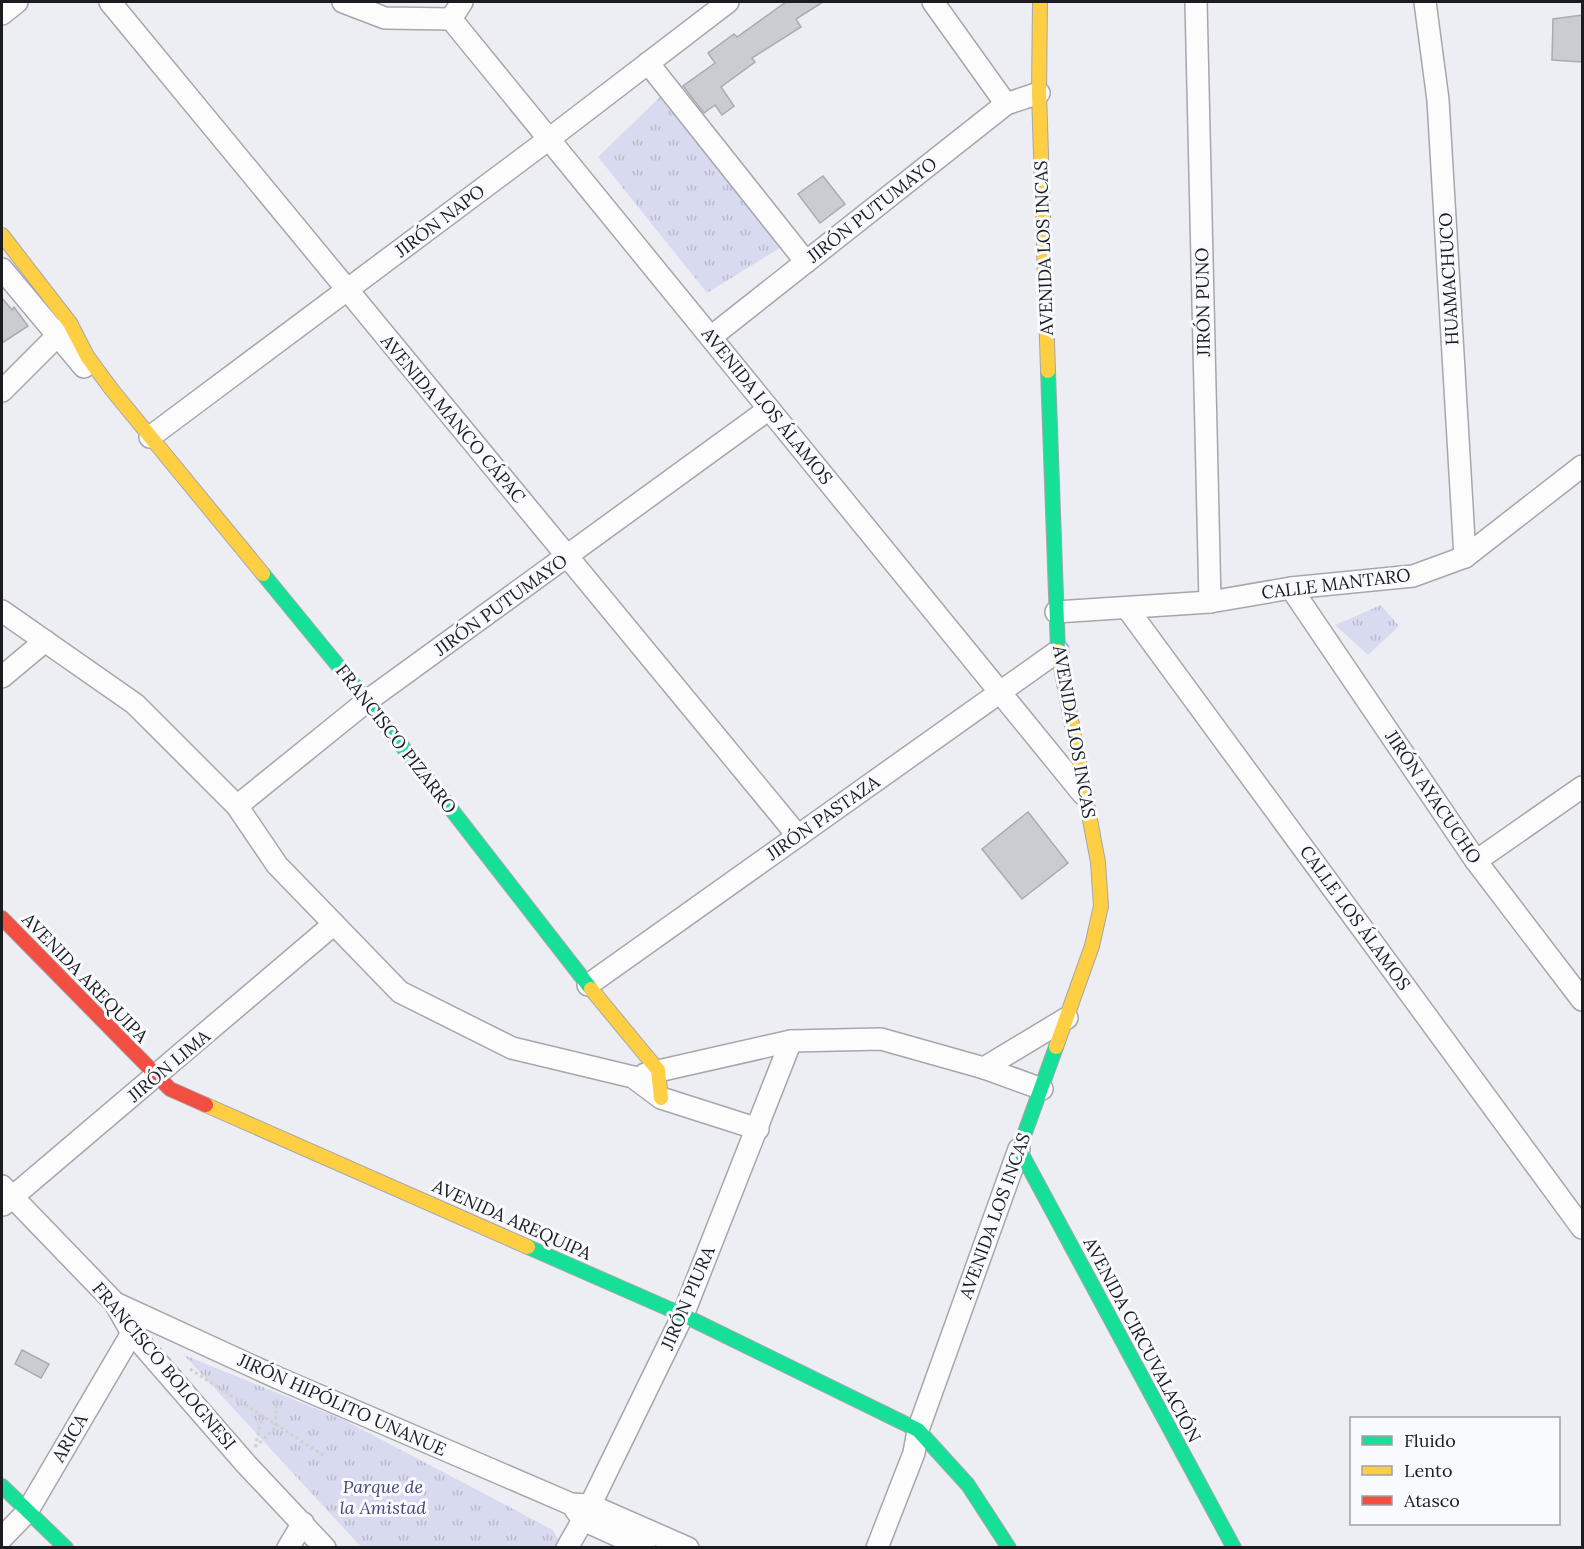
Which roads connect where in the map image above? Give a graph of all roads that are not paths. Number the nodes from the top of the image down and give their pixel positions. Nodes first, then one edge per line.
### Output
1 (17, 2) edge
2 (110, 2) edge
3 (343, 2) edge
4 (728, 2) edge
5 (933, 2) edge
6 (1040, 2) edge
7 (1196, 2) edge
8 (1425, 2) edge
9 (456, 10) edge
10 (2, 14) edge
11 (648, 63) junction
12 (1040, 93) junction
13 (1006, 105) junction
14 (549, 139) junction
15 (2, 235) edge
16 (806, 262) junction
17 (2, 269) edge
18 (346, 291) junction
19 (64, 330) junction
20 (711, 337) junction
21 (112, 390) joint
22 (2, 391) edge
23 (769, 409) junction
24 (150, 437) junction
25 (1582, 466) edge
26 (568, 557) junction
27 (1465, 557) junction
28 (1291, 588) junction
29 (1210, 602) junction
30 (1127, 608) junction
31 (2, 611) edge
32 (1056, 612) junction
33 (45, 641) junction
34 (1058, 651) junction
35 (2, 678) edge
36 (1000, 693) junction
37 (367, 701) junction
38 (1582, 787) edge
39 (1083, 794) junction
40 (237, 806) junction
41 (798, 836) junction
42 (1476, 861) junction
43 (2, 918) edge
44 (334, 924) junction
45 (588, 985) junction
46 (1582, 1000) edge
47 (1067, 1018) junction
48 (791, 1041) junction
49 (984, 1068) junction
50 (658, 1070) junction
51 (156, 1077) junction
52 (633, 1077) junction
53 (1042, 1089) junction
54 (662, 1098) junction
55 (758, 1130) junction
56 (1019, 1149) junction
57 (5, 1196) edge
58 (1582, 1228) edge
59 (682, 1315) junction
60 (138, 1324) junction
61 (918, 1431) junction
62 (2, 1486) edge
63 (581, 1510) junction
64 (27, 1512) junction
65 (303, 1523) junction
66 (2, 1538) edge
67 (66, 1548) edge
68 (288, 1548) edge
69 (325, 1548) edge
70 (567, 1548) edge
71 (645, 1548) edge
72 (688, 1548) edge
73 (877, 1548) edge
74 (1009, 1548) edge
75 (1234, 1548) edge

1 - 10 street
2 - 18 street, AVENIDA MANCO CÁPAC
3 - 9 street
4 - 11 street, JIRÓN NAPO
5 - 13 street
6 - 12 street, AVENIDA LOS INCAS
7 - 29 street, JIRÓN PUNO
8 - 27 street, HUAMACHUCO
9 - 14 street, AVENIDA LOS ÁLAMOS
11 - 14 street, JIRÓN NAPO
11 - 16 street
12 - 13 street, JIRÓN PUTUMAYO
12 - 32 street, AVENIDA LOS INCAS
13 - 16 street, JIRÓN PUTUMAYO
14 - 18 street, JIRÓN NAPO
14 - 20 street, AVENIDA LOS ÁLAMOS
15 - 19 street, FRANCISCO PIZARRO
16 - 20 street, JIRÓN PUTUMAYO
17 - 19 street, FRANCISCO PIZARRO
18 - 24 street, JIRÓN NAPO
18 - 26 street, AVENIDA MANCO CÁPAC
19 - 21 street, FRANCISCO PIZARRO
19 - 22 street
20 - 23 street, AVENIDA LOS ÁLAMOS
21 - 24 street, FRANCISCO PIZARRO
23 - 26 street, JIRÓN PUTUMAYO
23 - 36 street, AVENIDA LOS ÁLAMOS
24 - 37 street, FRANCISCO PIZARRO
25 - 27 street, CALLE MANTARO
26 - 37 street, JIRÓN PUTUMAYO
26 - 41 street, AVENIDA MANCO CÁPAC
27 - 28 street, CALLE MANTARO
28 - 29 street, CALLE MANTARO
28 - 42 street, JIRÓN AYACUCHO
29 - 30 street, CALLE MANTARO
30 - 32 street, CALLE MANTARO
30 - 58 street, CALLE LOS ÁLAMOS
31 - 33 street
32 - 34 street, AVENIDA LOS INCAS
33 - 35 street
33 - 40 street
34 - 36 street, JIRÓN PASTAZA
34 - 39 street, AVENIDA LOS INCAS
36 - 39 street, AVENIDA LOS ÁLAMOS
36 - 41 street, JIRÓN PASTAZA
37 - 40 street, JIRÓN PUTUMAYO
37 - 45 street, FRANCISCO PIZARRO
38 - 42 street
39 - 47 street, AVENIDA LOS INCAS
40 - 44 street
41 - 45 street, JIRÓN PASTAZA
42 - 46 street, JIRÓN AYACUCHO
43 - 51 street, AVENIDA AREQUIPA
44 - 51 street, JIRÓN LIMA
44 - 52 street
45 - 50 street, FRANCISCO PIZARRO
47 - 49 street
47 - 53 street, AVENIDA LOS INCAS
48 - 49 street
48 - 50 street
48 - 55 street, JIRÓN PIURA
49 - 53 street
50 - 52 street
50 - 54 street
51 - 57 street, JIRÓN LIMA
51 - 59 street, AVENIDA AREQUIPA
52 - 54 street
53 - 56 street, AVENIDA LOS INCAS
54 - 55 street
55 - 59 street, JIRÓN PIURA
56 - 61 street, AVENIDA LOS INCAS
56 - 75 street, AVENIDA CIRCUVALACIÓN
57 - 60 street, FRANCISCO BOLOGNESI
59 - 61 street, AVENIDA AREQUIPA
59 - 63 street, JIRÓN PIURA
60 - 63 street, JIRÓN HIPÓLITO UNANUE
60 - 64 street, ARICA
60 - 65 street, FRANCISCO BOLOGNESI
61 - 73 street, AVENIDA LOS INCAS
61 - 74 street, AVENIDA AREQUIPA
62 - 64 street
63 - 70 street, JIRÓN PIURA
63 - 71 street, JIRÓN HIPÓLITO UNANUE
63 - 72 street, JIRÓN HIPÓLITO UNANUE
64 - 66 street, ARICA
64 - 67 street
65 - 68 street
65 - 69 street, FRANCISCO BOLOGNESI

